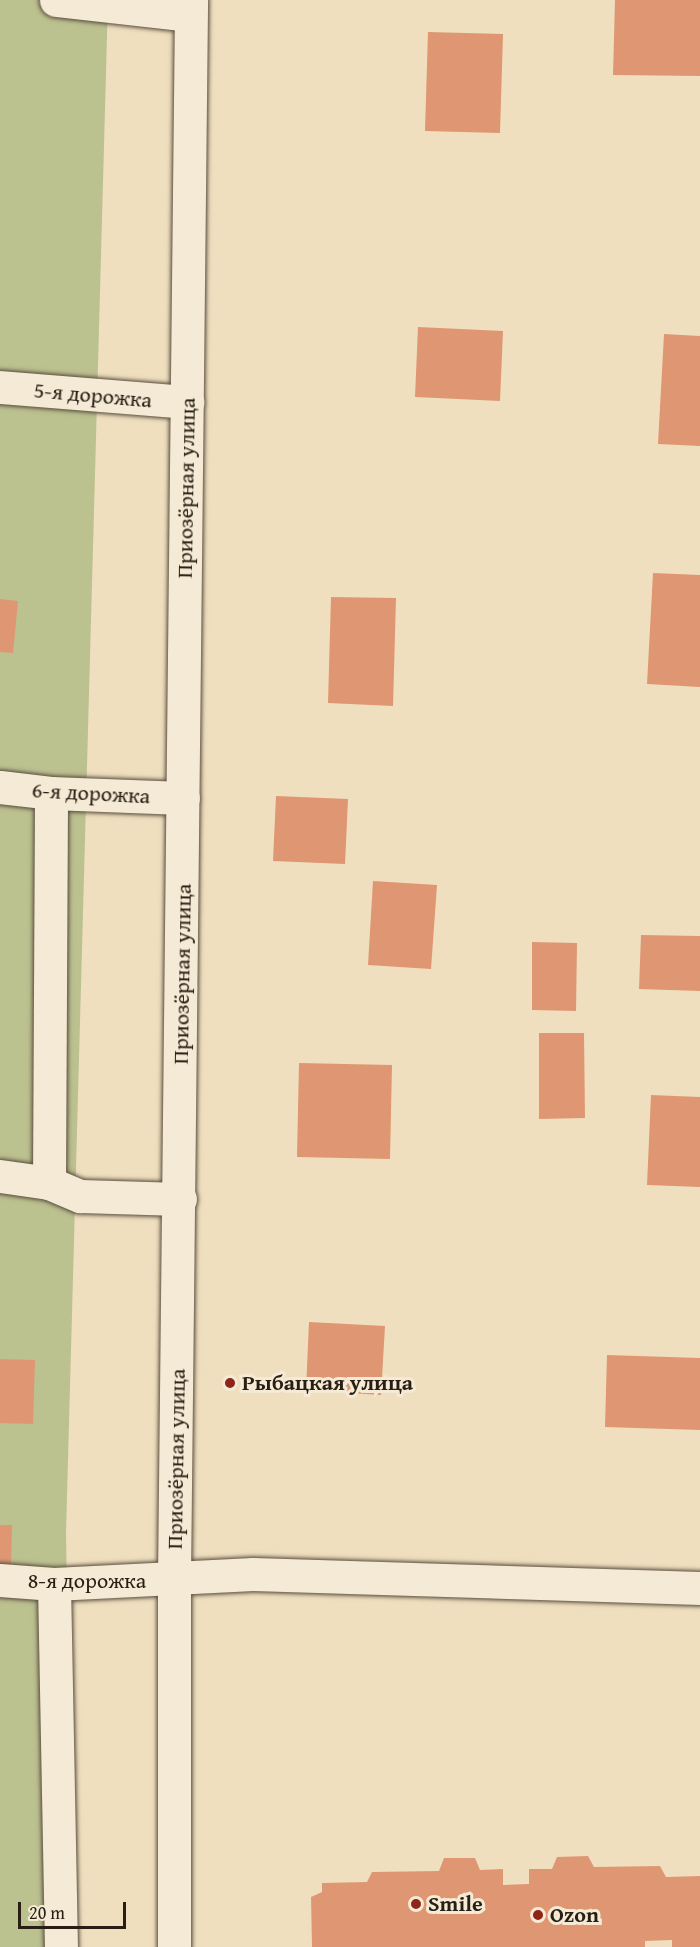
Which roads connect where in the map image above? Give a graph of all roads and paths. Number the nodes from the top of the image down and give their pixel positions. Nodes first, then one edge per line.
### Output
1 (56, 0) edge
2 (191, 7) edge
3 (0, 387) edge
4 (187, 402) junction
5 (0, 786) edge
6 (51, 793) junction
7 (183, 798) junction
8 (0, 1176) edge
9 (49, 1183) junction
10 (180, 1199) junction
11 (174, 1579) junction
12 (0, 1580) edge
13 (54, 1584) junction
14 (700, 1588) edge
15 (61, 1947) edge
16 (174, 1947) edge

1 - 2 street
2 - 4 street, Приозёрная улица
3 - 4 street, 5-я дорожка
4 - 7 street, Приозёрная улица
5 - 6 street, 6-я дорожка
6 - 7 street, 6-я дорожка
6 - 9 street
7 - 10 street, Приозёрная улица
8 - 9 street
9 - 10 street
10 - 11 street, Приозёрная улица
11 - 13 street, 8-я дорожка
11 - 14 street
11 - 16 street, Приозёрная улица
12 - 13 street, 8-я дорожка
13 - 15 street

